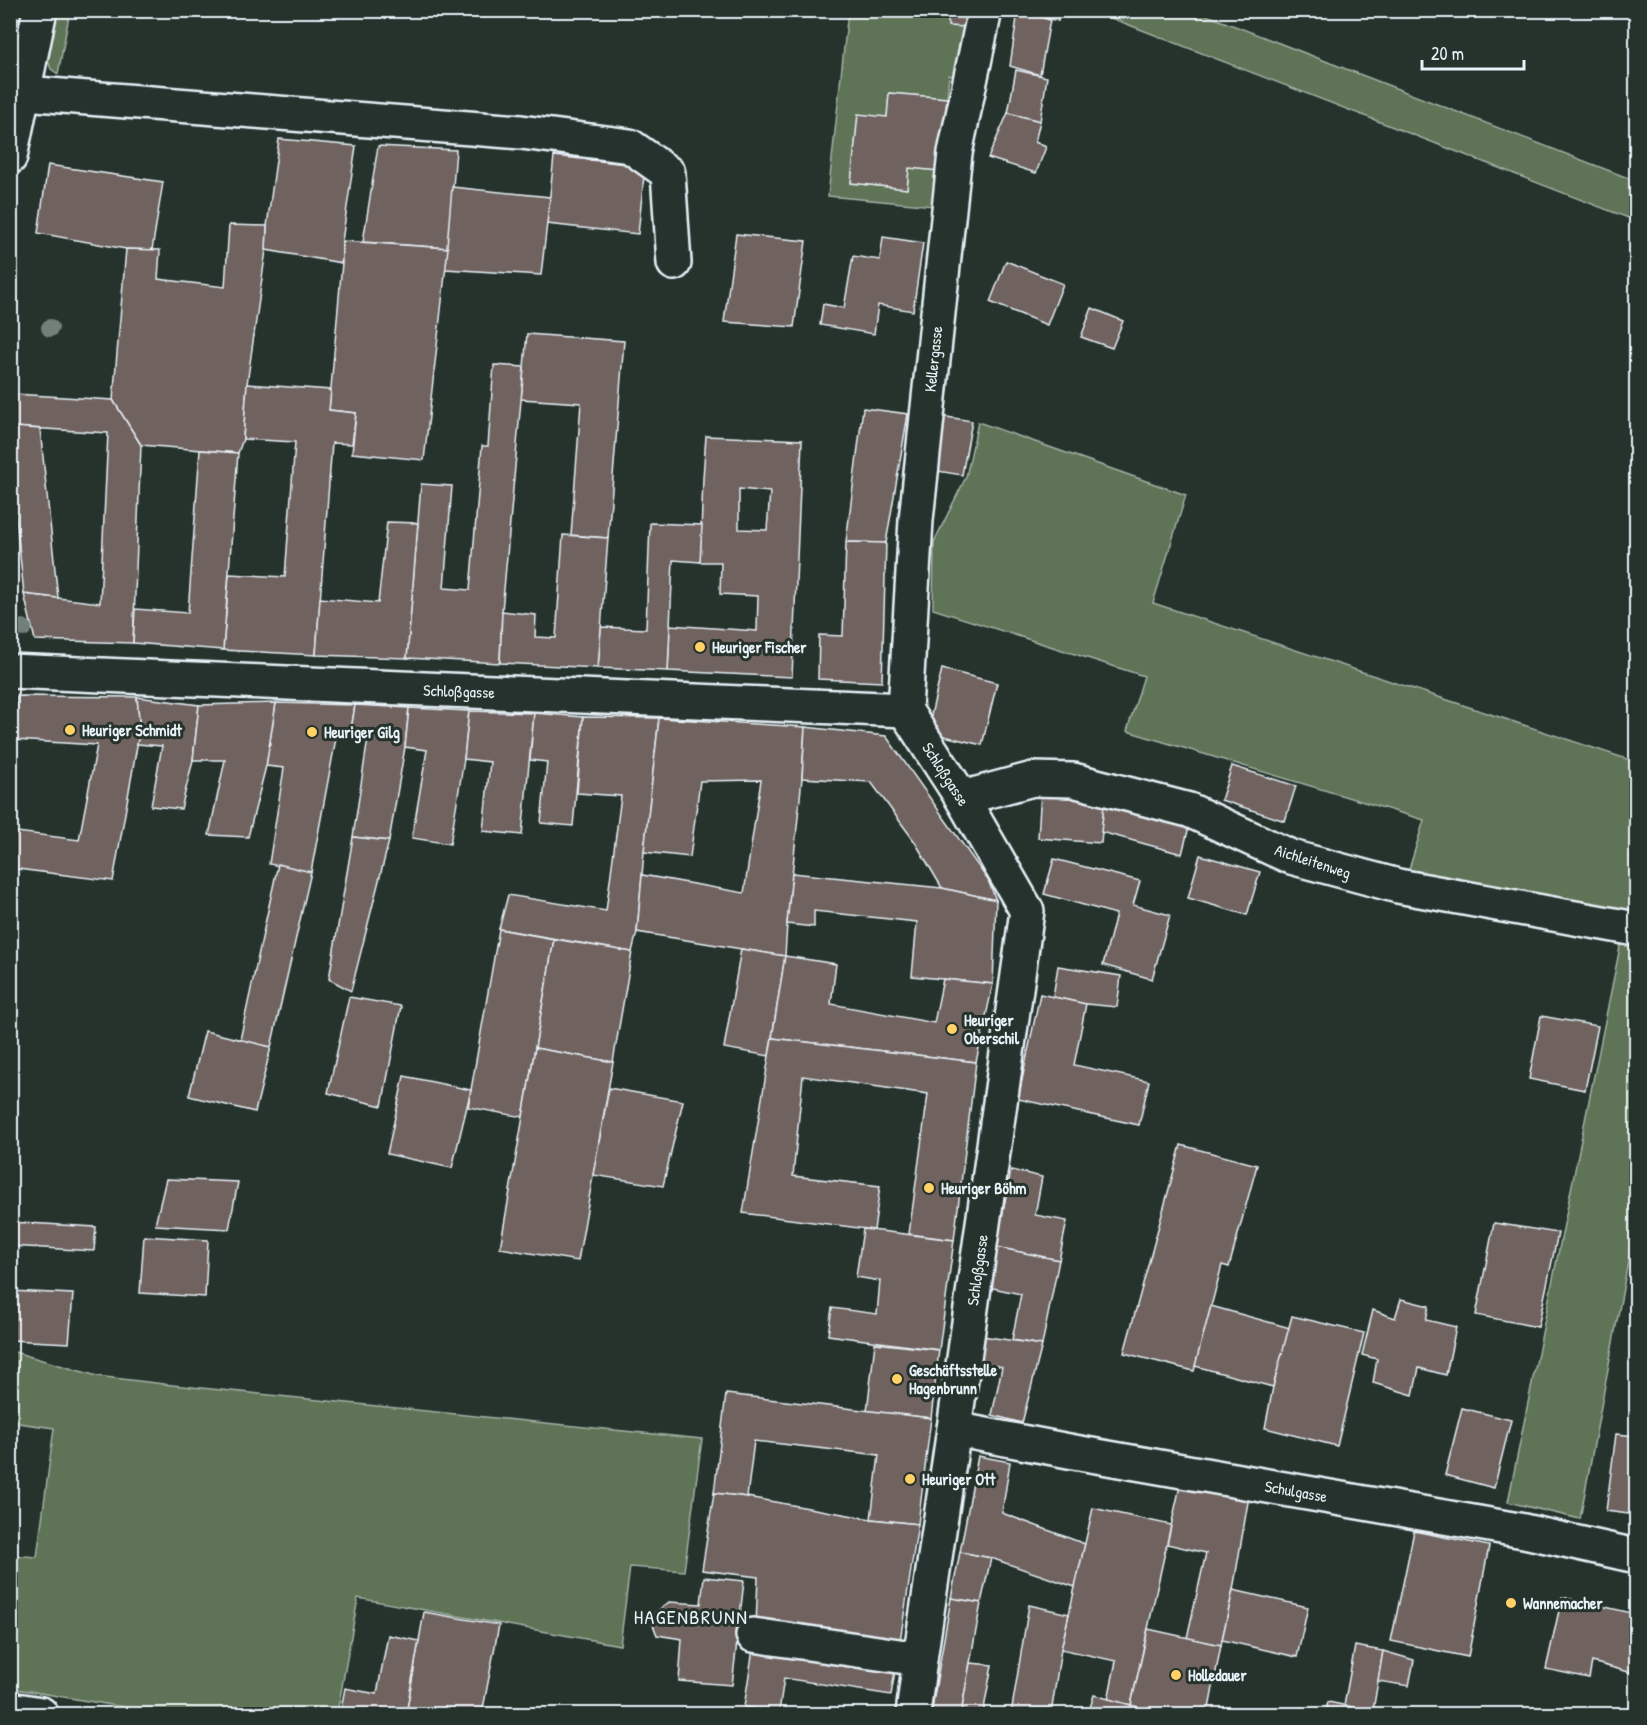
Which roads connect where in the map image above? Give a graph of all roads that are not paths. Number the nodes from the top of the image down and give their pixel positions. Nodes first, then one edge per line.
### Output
1 (40, 10) edge
2 (985, 10) edge
3 (24, 93) junction
4 (10, 157) edge
5 (674, 263) dead end
6 (10, 671) edge
7 (905, 710) junction
8 (962, 798) junction
9 (1636, 929) edge
10 (954, 1429) junction
11 (1636, 1556) edge
12 (753, 1635) dead end
13 (920, 1659) junction
14 (10, 1709) edge
15 (41, 1714) edge
16 (913, 1714) edge

1 - 3 street
2 - 7 street, Kellergasse
3 - 4 street
3 - 5 street
6 - 7 street, Schloßgasse
7 - 8 street, Schloßgasse
8 - 9 street, Aichleitenweg
8 - 10 street, Schloßgasse
10 - 11 street, Schulgasse
10 - 13 street, Schloßgasse
12 - 13 street
13 - 16 street, Schloßgasse
14 - 15 street

